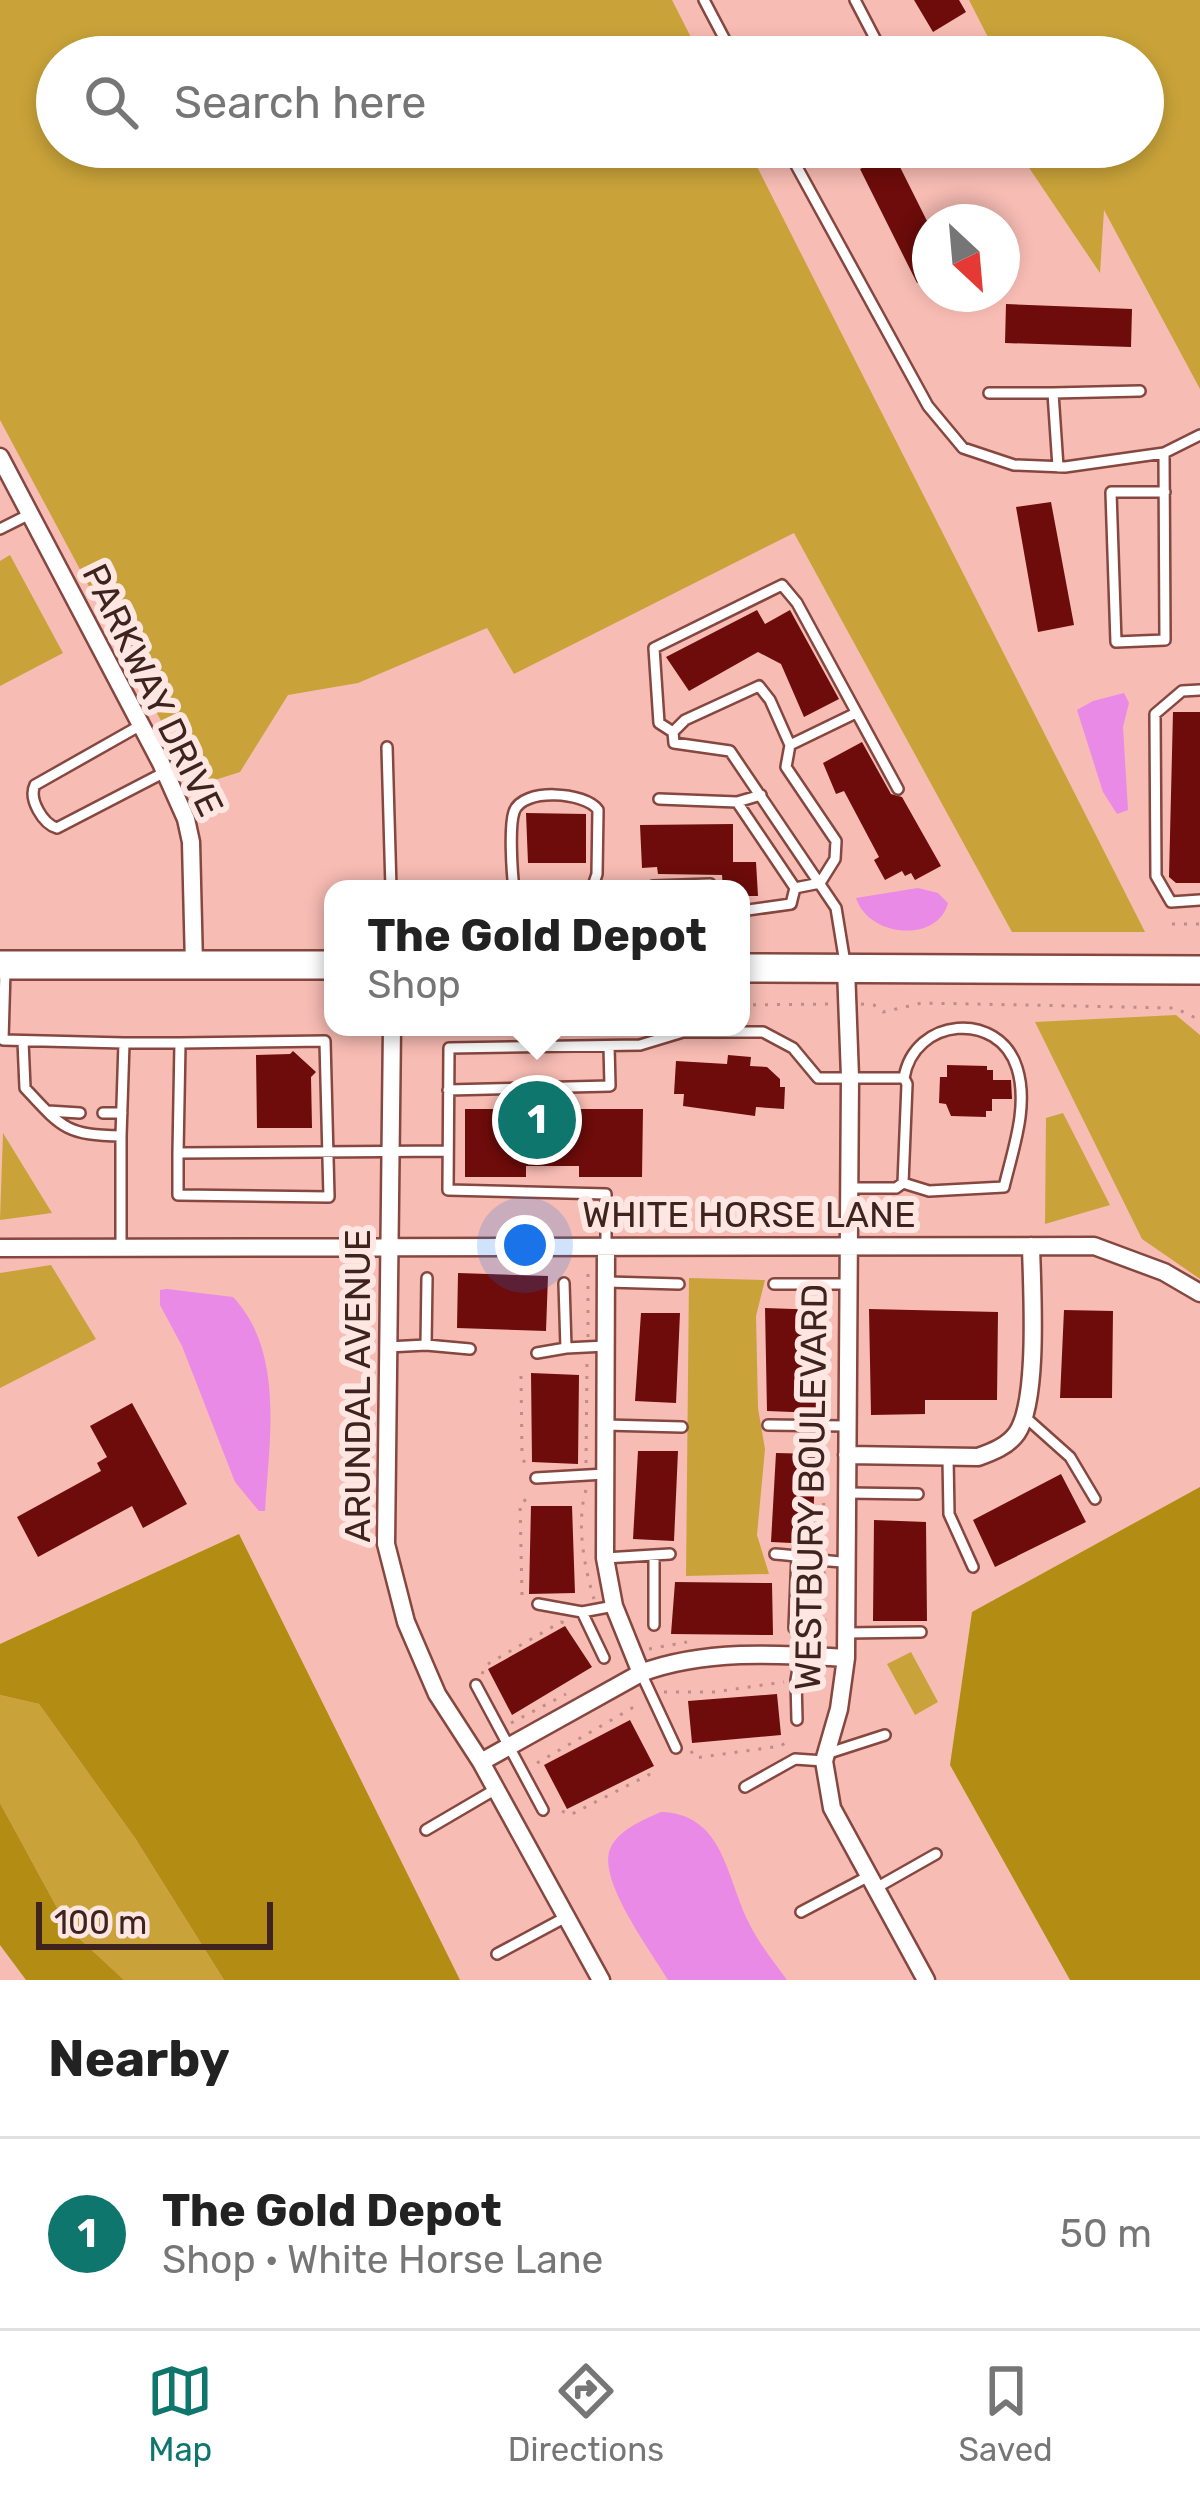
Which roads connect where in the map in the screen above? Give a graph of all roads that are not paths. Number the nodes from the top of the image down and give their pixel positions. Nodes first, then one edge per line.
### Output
1 (704, 0) edge
2 (855, 0) edge
3 (723, 36) edge
4 (874, 36) edge
5 (798, 168) edge
6 (1140, 391) dead end
7 (989, 393) dead end
8 (1053, 393) junction
9 (1200, 435) edge
10 (1164, 453) junction
11 (0, 458) edge
12 (1058, 467) junction
13 (1165, 492) junction
14 (30, 514) junction
15 (0, 529) edge
16 (1200, 690) edge
17 (856, 713) junction
18 (141, 725) junction
19 (673, 733) junction
20 (790, 745) junction
21 (387, 747) dead end
22 (165, 772) junction
23 (898, 789) dead end
24 (761, 795) junction
25 (659, 799) dead end
26 (736, 802) junction
27 (391, 880) edge
28 (514, 880) edge
29 (595, 880) edge
30 (820, 883) junction
31 (795, 888) junction
32 (1200, 900) edge
33 (750, 910) edge
34 (194, 964) junction
35 (3, 965) edge
36 (324, 965) edge
37 (750, 968) edge
38 (846, 968) junction
39 (1200, 970) edge
40 (750, 1032) edge
41 (392, 1036) edge
42 (670, 1036) edge
43 (1, 1040) edge
44 (23, 1040) junction
45 (124, 1042) junction
46 (180, 1043) junction
47 (609, 1046) junction
48 (850, 1077) junction
49 (900, 1077) junction
50 (448, 1090) junction
51 (48, 1111) junction
52 (80, 1113) dead end
53 (103, 1113) dead end
54 (122, 1113) junction
55 (121, 1136) junction
56 (391, 1151) junction
57 (448, 1151) junction
58 (329, 1152) junction
59 (178, 1153) junction
60 (903, 1183) junction
61 (850, 1188) junction
62 (121, 1246) junction
63 (389, 1246) junction
64 (1031, 1246) junction
65 (606, 1247) junction
66 (849, 1247) junction
67 (0, 1248) edge
68 (428, 1278) dead end
69 (606, 1282) junction
70 (564, 1283) dead end
71 (773, 1283) dead end
72 (679, 1284) dead end
73 (849, 1284) junction
74 (1200, 1293) edge
75 (426, 1346) junction
76 (388, 1347) junction
77 (596, 1347) junction
78 (566, 1348) junction
79 (470, 1349) dead end
80 (536, 1353) dead end
81 (1024, 1416) junction
82 (605, 1425) junction
83 (682, 1426) dead end
84 (768, 1426) dead end
85 (848, 1426) junction
86 (848, 1455) junction
87 (948, 1458) junction
88 (596, 1475) junction
89 (536, 1478) dead end
90 (847, 1493) junction
91 (918, 1494) dead end
92 (1095, 1498) dead end
93 (670, 1554) dead end
94 (775, 1554) dead end
95 (654, 1555) junction
96 (797, 1555) junction
97 (605, 1558) junction
98 (847, 1562) junction
99 (973, 1567) dead end
100 (538, 1604) dead end
101 (614, 1606) junction
102 (582, 1612) junction
103 (654, 1625) dead end
104 (794, 1628) dead end
105 (921, 1632) dead end
106 (846, 1633) junction
107 (806, 1649) junction
108 (604, 1658) dead end
109 (846, 1658) junction
110 (641, 1673) junction
111 (479, 1680) road end
112 (797, 1720) dead end
113 (885, 1735) dead end
114 (507, 1738) junction
115 (676, 1748) dead end
116 (825, 1758) junction
117 (481, 1762) junction
118 (745, 1786) dead end
119 (496, 1789) junction
120 (543, 1810) dead end
121 (426, 1830) dead end
122 (936, 1854) dead end
123 (873, 1882) junction
124 (801, 1912) dead end
125 (566, 1917) junction
126 (496, 1954) dead end
127 (601, 1980) edge
128 (926, 1980) edge

1 - 3 lane
2 - 4 lane
5 - 12 lane
6 - 8 lane
7 - 8 lane
8 - 12 lane
9 - 10 lane
10 - 12 lane
10 - 13 lane
11 - 14 street, PARKWAY DRIVE
13 - 13 lane
14 - 15 lane
14 - 18 street, PARKWAY DRIVE
16 - 32 lane
17 - 19 lane
17 - 20 lane
17 - 23 lane
18 - 22 street, PARKWAY DRIVE
18 - 22 lane
19 - 20 lane
19 - 24 lane
20 - 30 lane
21 - 27 lane
22 - 34 street, PARKWAY DRIVE
24 - 26 lane
24 - 30 lane
25 - 26 lane
26 - 31 lane
28 - 29 lane
30 - 31 lane
30 - 38 lane
31 - 33 lane
34 - 35 main road
34 - 36 main road
35 - 43 lane
37 - 38 main road
38 - 39 main road
38 - 48 street, WESTBURY BOULEVARD
40 - 48 lane
41 - 56 street, ARUNDAL AVENUE
42 - 47 lane
43 - 44 lane
44 - 45 lane
44 - 51 lane
45 - 46 lane
45 - 54 lane
46 - 58 lane
46 - 59 lane
47 - 50 lane
47 - 50 lane
48 - 49 lane
48 - 61 street, WESTBURY BOULEVARD
49 - 60 lane
49 - 60 lane
50 - 57 lane
51 - 52 lane
51 - 55 lane
53 - 54 lane
54 - 55 lane
55 - 62 lane
56 - 57 lane
56 - 58 lane
56 - 63 street, ARUNDAL AVENUE
57 - 65 lane
58 - 59 lane
58 - 59 lane
60 - 61 lane
61 - 66 street, WESTBURY BOULEVARD
62 - 63 street, WHITE HORSE LANE
62 - 67 street, WHITE HORSE LANE
63 - 65 street, WHITE HORSE LANE
63 - 76 street, ARUNDAL AVENUE
64 - 66 street, WHITE HORSE LANE
64 - 74 street, WHITE HORSE LANE
64 - 81 street
65 - 66 street, WHITE HORSE LANE
65 - 69 street
66 - 73 street, WESTBURY BOULEVARD
68 - 75 lane
69 - 72 lane
69 - 77 street
70 - 78 lane
71 - 73 lane
73 - 85 street, WESTBURY BOULEVARD
75 - 76 lane
75 - 79 lane
76 - 117 street, ARUNDAL AVENUE
77 - 78 lane
77 - 82 street
78 - 80 lane
81 - 87 street
81 - 92 lane
82 - 83 lane
82 - 88 street
84 - 85 lane
85 - 86 street, WESTBURY BOULEVARD
86 - 87 street
86 - 90 street, WESTBURY BOULEVARD
87 - 99 lane
88 - 89 lane
88 - 97 street
90 - 91 lane
90 - 98 street, WESTBURY BOULEVARD
93 - 95 lane
94 - 96 lane
95 - 97 lane
95 - 103 lane
96 - 98 lane
96 - 104 lane
97 - 101 street
98 - 106 street, WESTBURY BOULEVARD
100 - 102 lane
101 - 102 lane
101 - 110 street
102 - 108 lane
105 - 106 lane
106 - 109 street, WESTBURY BOULEVARD
107 - 109 street
107 - 110 street
107 - 112 lane
109 - 116 street, WESTBURY BOULEVARD
110 - 114 street
110 - 115 lane
111 - 114 lane
113 - 116 lane
114 - 117 street
114 - 120 lane
116 - 118 lane
116 - 123 street, WESTBURY BOULEVARD
117 - 119 street, ARUNDAL AVENUE
119 - 121 lane
119 - 125 street, ARUNDAL AVENUE
122 - 123 lane
123 - 124 lane
123 - 128 street, WESTBURY BOULEVARD
125 - 126 lane
125 - 127 street, ARUNDAL AVENUE

